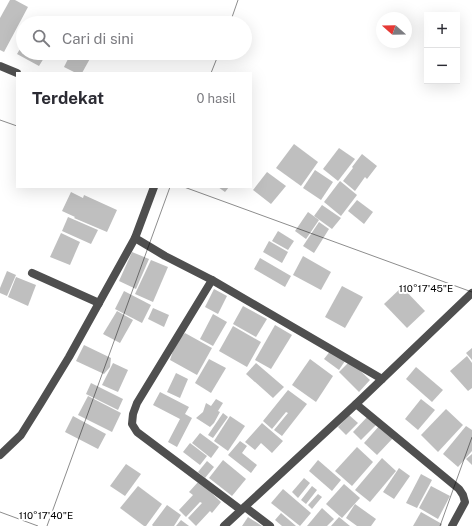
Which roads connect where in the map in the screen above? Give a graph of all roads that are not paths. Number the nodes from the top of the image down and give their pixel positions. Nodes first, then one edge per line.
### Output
1 (0, 66) edge
2 (16, 73) edge
3 (154, 188) edge
4 (135, 238) junction
5 (32, 273) dead end
6 (212, 280) junction
7 (472, 293) edge
8 (99, 303) junction
9 (382, 379) junction
10 (356, 404) junction
11 (0, 455) edge
12 (243, 508) junction
13 (224, 526) edge
14 (270, 526) edge
15 (452, 526) edge

1 - 2 street
3 - 4 street
4 - 6 street
4 - 8 street
5 - 8 street
6 - 9 street
6 - 12 street
7 - 9 street
8 - 11 street
9 - 10 street
10 - 12 street
10 - 15 street
12 - 13 street
12 - 14 street

